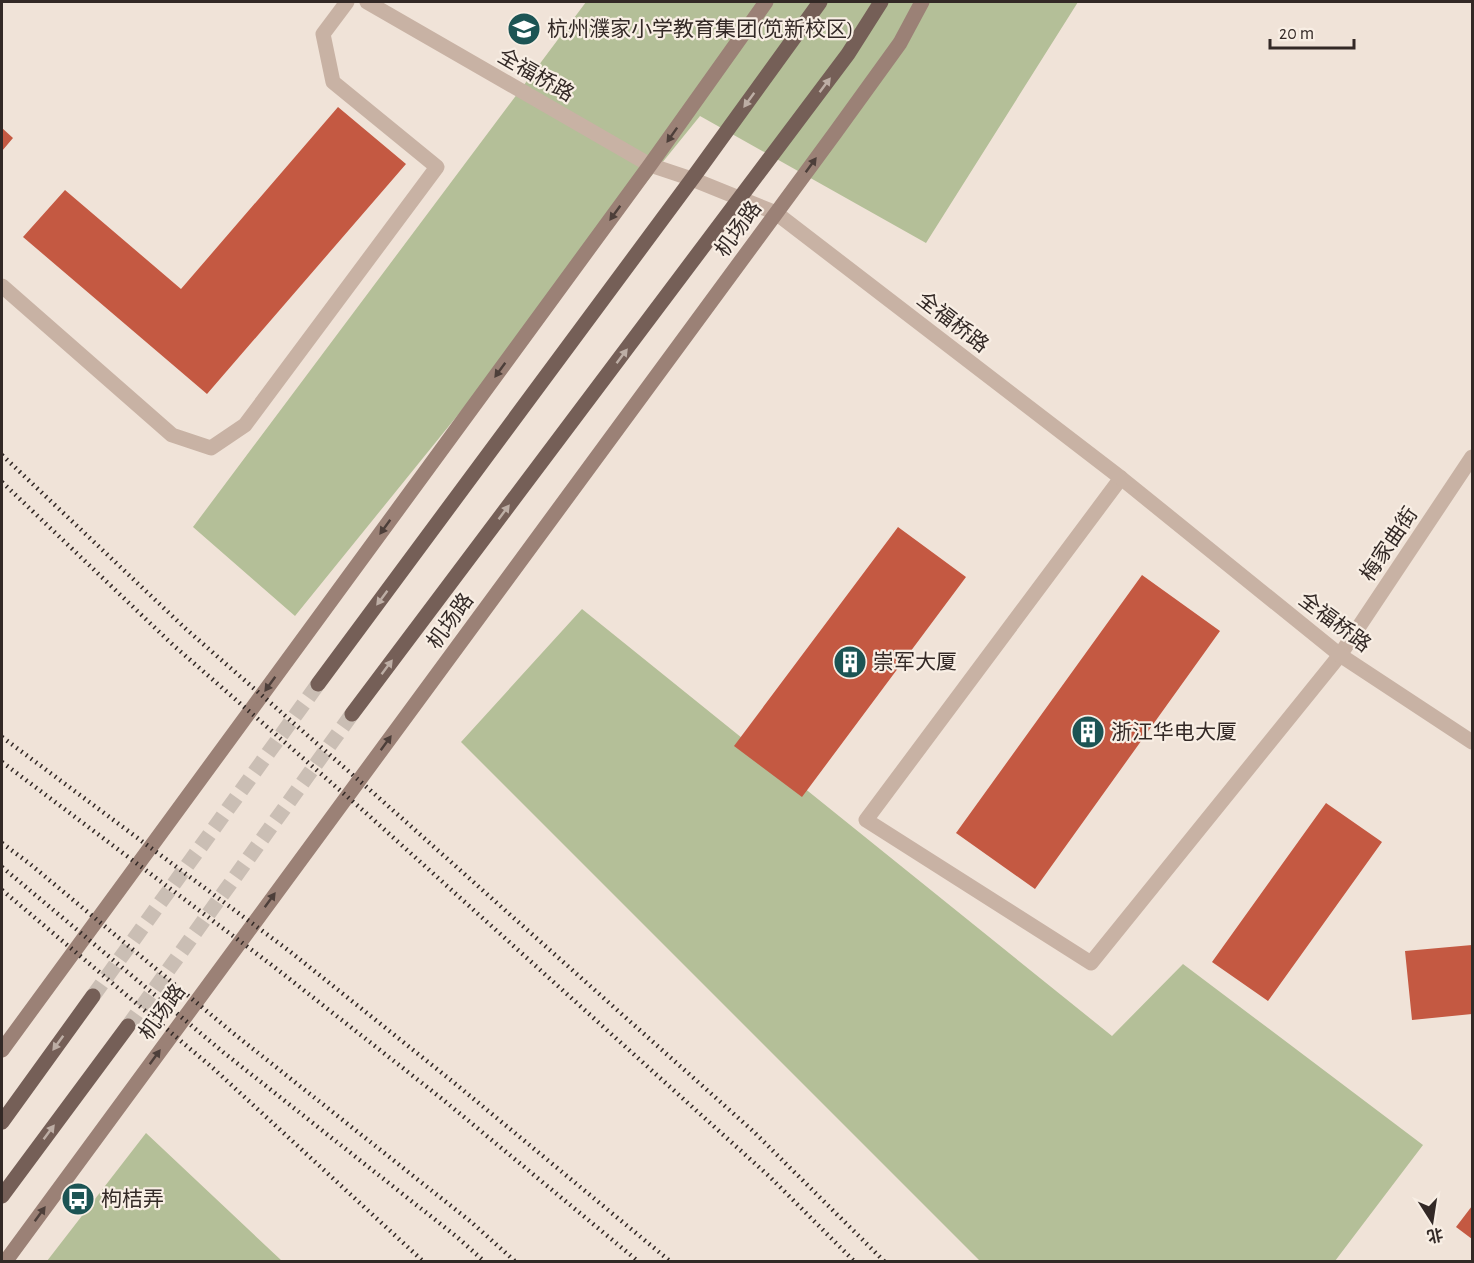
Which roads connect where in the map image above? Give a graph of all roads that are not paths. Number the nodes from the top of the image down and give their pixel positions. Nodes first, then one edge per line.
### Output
1 (347, 2) edge
2 (367, 2) edge
3 (766, 2) edge
4 (820, 2) edge
5 (881, 2) edge
6 (922, 2) edge
7 (650, 165) junction
8 (692, 179) junction
9 (740, 199) junction
10 (776, 213) junction
11 (2, 286) edge
12 (1473, 457) edge
13 (1121, 478) junction
14 (1340, 655) junction
15 (318, 684) tunnel mouth
16 (352, 714) tunnel mouth
17 (1473, 742) edge
18 (93, 996) tunnel mouth
19 (128, 1026) tunnel mouth
20 (2, 1050) edge
21 (2, 1122) edge
22 (2, 1196) edge
23 (5, 1262) edge

1 - 11 street
2 - 7 street, 全福桥路
3 -> 7 main road
4 -> 8 main road
9 -> 5 main road, 机场路
10 -> 6 main road, 机场路
7 - 8 street, 全福桥路
7 -> 20 main road
8 - 9 street, 全福桥路
8 -> 15 main road
9 - 10 street, 全福桥路
16 -> 9 main road, 机场路
10 - 13 street, 全福桥路
23 -> 10 main road, 机场路
12 - 14 street, 梅家曲街
13 - 14 street, 全福桥路
13 - 14 street, 梅家曲街
14 - 17 street, 全福桥路
18 -> 21 main road
22 -> 19 main road, 机场路

